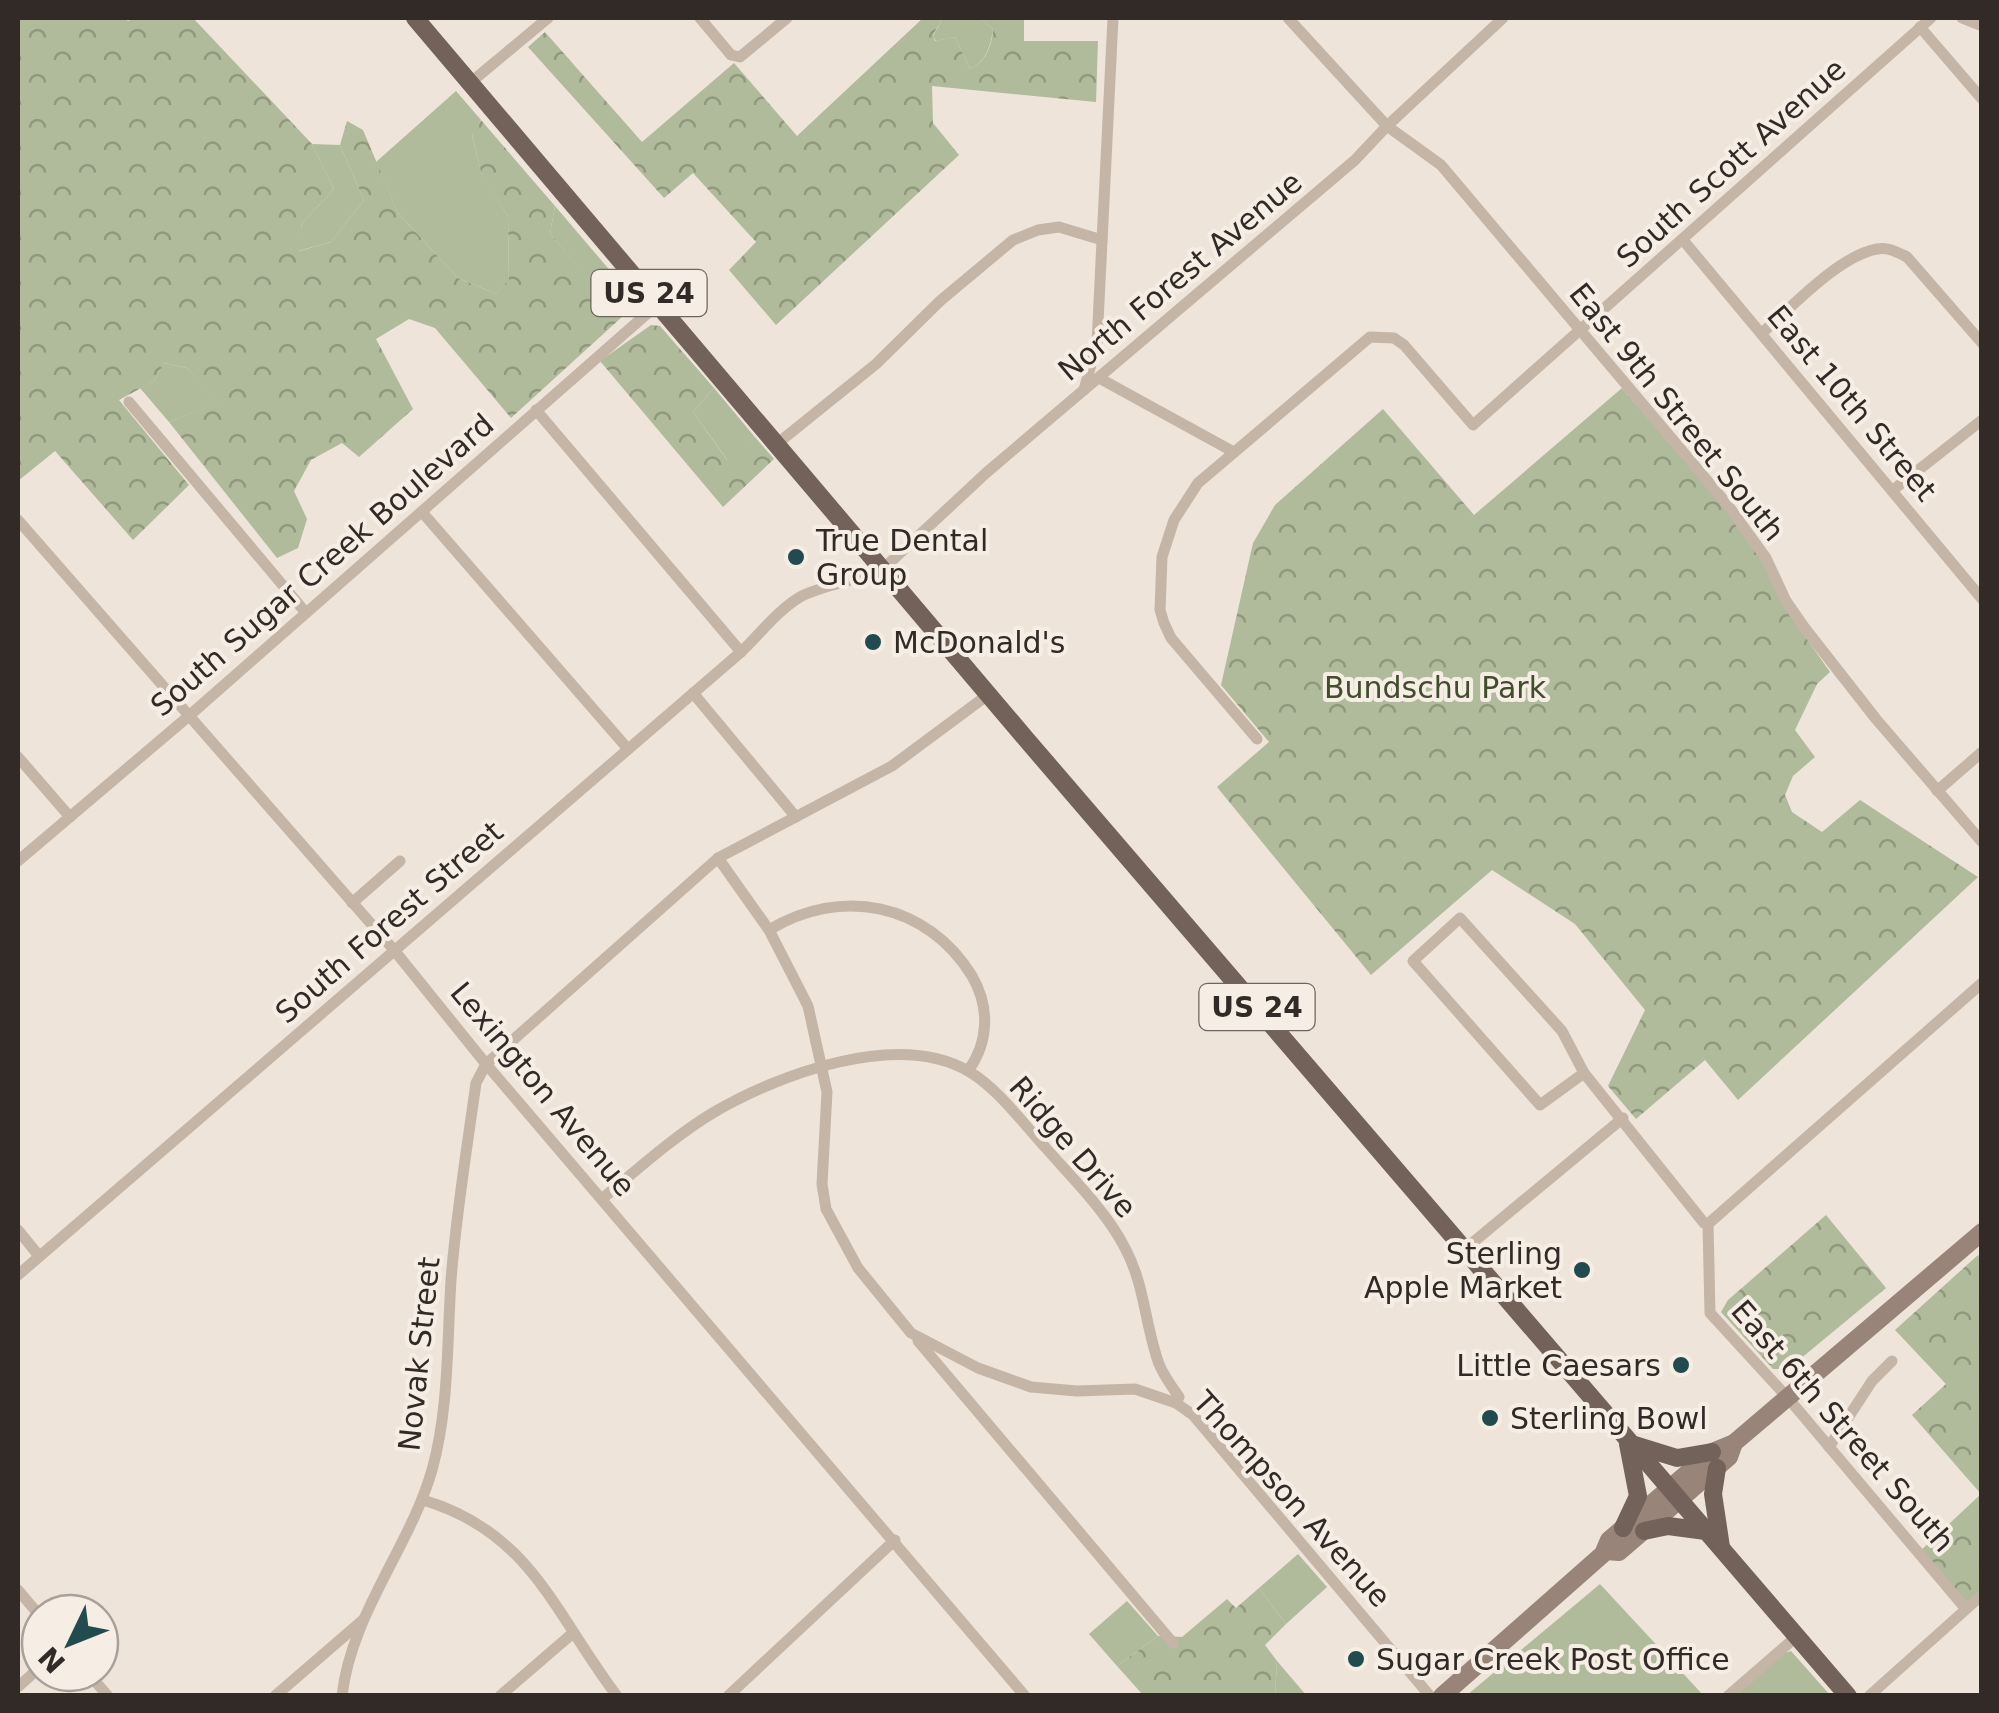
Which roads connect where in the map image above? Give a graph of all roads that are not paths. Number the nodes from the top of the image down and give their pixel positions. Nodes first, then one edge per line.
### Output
1 (415, 18) edge
2 (548, 18) edge
3 (700, 18) edge
4 (787, 18) edge
5 (1112, 18) edge
6 (1288, 18) edge
7 (1503, 18) edge
8 (1931, 18) edge
9 (1962, 18) edge
10 (1982, 26) edge
11 (1920, 27) junction
12 (470, 83) junction
13 (1982, 99) edge
14 (1387, 126) junction
15 (1102, 240) junction
16 (1683, 240) junction
17 (658, 304) junction
18 (1580, 332) junction
19 (1762, 334) junction
20 (1982, 344) edge
21 (1098, 378) junction
22 (1084, 390) junction
23 (129, 402) dead end
24 (536, 410) junction
25 (1982, 420) edge
26 (778, 444) junction
27 (1232, 451) junction
28 (1894, 490) junction
29 (422, 512) junction
30 (18, 520) edge
31 (884, 568) junction
32 (1982, 599) edge
33 (306, 613) junction
34 (741, 652) junction
35 (693, 693) junction
36 (989, 694) junction
37 (190, 715) junction
38 (1257, 740) dead end
39 (628, 749) junction
40 (1982, 752) edge
41 (18, 757) edge
42 (1937, 792) junction
43 (796, 816) junction
44 (70, 817) junction
45 (1982, 842) edge
46 (718, 858) junction
47 (18, 861) edge
48 (400, 862) dead end
49 (352, 903) junction
50 (769, 930) junction
51 (394, 950) junction
52 (1982, 983) edge
53 (486, 1064) junction
54 (823, 1067) junction
55 (968, 1071) junction
56 (1584, 1073) junction
57 (1623, 1118) junction
58 (602, 1198) junction
59 (1708, 1224) junction
60 (18, 1230) edge
61 (1982, 1232) edge
62 (1464, 1249) junction
63 (39, 1256) junction
64 (18, 1274) edge
65 (911, 1333) junction
66 (1892, 1360) dead end
67 (1788, 1398) junction
68 (1176, 1402) junction
69 (1630, 1441) junction
70 (1829, 1447) junction
71 (1714, 1460) junction
72 (1675, 1494) junction
73 (423, 1500) junction
74 (1623, 1528) junction
75 (1706, 1530) junction
76 (1644, 1531) junction
77 (895, 1540) junction
78 (1721, 1548) junction
79 (1606, 1550) junction
80 (1982, 1595) edge
81 (1965, 1608) junction
82 (366, 1618) junction
83 (573, 1633) junction
84 (1796, 1636) junction
85 (1174, 1643) dead end
86 (275, 1696) edge
87 (342, 1696) edge
88 (500, 1696) edge
89 (618, 1696) edge
90 (728, 1696) edge
91 (1025, 1696) edge
92 (1430, 1696) edge
93 (1442, 1696) edge
94 (1728, 1696) edge
95 (1848, 1696) edge
96 (1869, 1696) edge

1 - 12 main road, US 24
2 - 12 street
3 - 4 street
5 - 15 street
6 - 14 street, East 9th Street South
7 - 14 street, North Forest Avenue
8 - 11 street, South Scott Avenue
9 - 10 street
11 - 13 street
11 - 16 street, South Scott Avenue
12 - 17 main road, US 24
14 - 18 street, East 9th Street South
14 - 21 street, North Forest Avenue
15 - 22 street
15 - 26 street
16 - 18 street, South Scott Avenue
16 - 19 street, East 10th Street
17 - 24 street, South Sugar Creek Boulevard
17 - 26 main road, US 24
18 - 27 street, South Scott Avenue
18 - 42 street, East 9th Street South
19 - 20 street
19 - 28 street, East 10th Street
21 - 22 street, North Forest Avenue
21 - 27 street
22 - 31 street, North Forest Avenue
23 - 33 street
24 - 29 street, South Sugar Creek Boulevard
24 - 34 street
25 - 28 street
26 - 31 main road, US 24
27 - 38 street
28 - 32 street, East 10th Street
29 - 33 street, South Sugar Creek Boulevard
29 - 39 street
30 - 37 street, Lexington Avenue
31 - 34 street, South Forest Street
31 - 36 main road, US 24
33 - 37 street, South Sugar Creek Boulevard
34 - 35 street, South Forest Street
35 - 39 street, South Forest Street
35 - 43 street
36 - 43 street
36 - 62 main road, US 24
37 - 44 street, South Sugar Creek Boulevard
37 - 49 street, Lexington Avenue
39 - 51 street, South Forest Street
40 - 42 street
41 - 44 street
42 - 45 street, East 9th Street South
43 - 46 street
44 - 47 street, South Sugar Creek Boulevard
46 - 50 street, Thompson Avenue
46 - 53 street
48 - 49 street
49 - 51 street, Lexington Avenue
50 - 54 street, Thompson Avenue
50 - 55 street
51 - 53 street, Lexington Avenue
51 - 63 street, South Forest Street
52 - 59 street
53 - 58 street, Lexington Avenue
53 - 73 street, Novak Street
54 - 55 street, Ridge Drive
54 - 58 street, Ridge Drive
54 - 65 street, Thompson Avenue
55 - 68 street, Ridge Drive
56 - 56 street
56 - 57 street
57 - 59 street
57 - 62 street
58 - 77 street, Lexington Avenue
59 - 67 street, East 6th Street South
60 - 63 street
61 - 67 main road
62 - 69 main road, US 24
63 - 64 street, South Forest Street
65 - 68 street, Thompson Avenue
65 - 85 street
66 - 70 street
67 - 70 street, East 6th Street South
67 - 71 main road
68 - 92 street, Thompson Avenue
69 - 71 main road
69 - 72 main road, US 24
69 - 74 main road
70 - 81 street, East 6th Street South
71 - 72 main road
71 - 78 main road
72 - 74 main road
72 - 75 main road, US 24
72 - 76 main road
73 - 82 street, Novak Street
73 - 83 street
74 - 79 main road
75 - 76 main road
75 - 78 main road, US 24
76 - 79 main road
77 - 90 street
77 - 91 street, Lexington Avenue
78 - 84 main road, US 24
79 - 93 main road
80 - 81 street
81 - 96 street
82 - 86 street
82 - 87 street, Novak Street
83 - 88 street
83 - 89 street
84 - 94 street
84 - 95 main road, US 24

